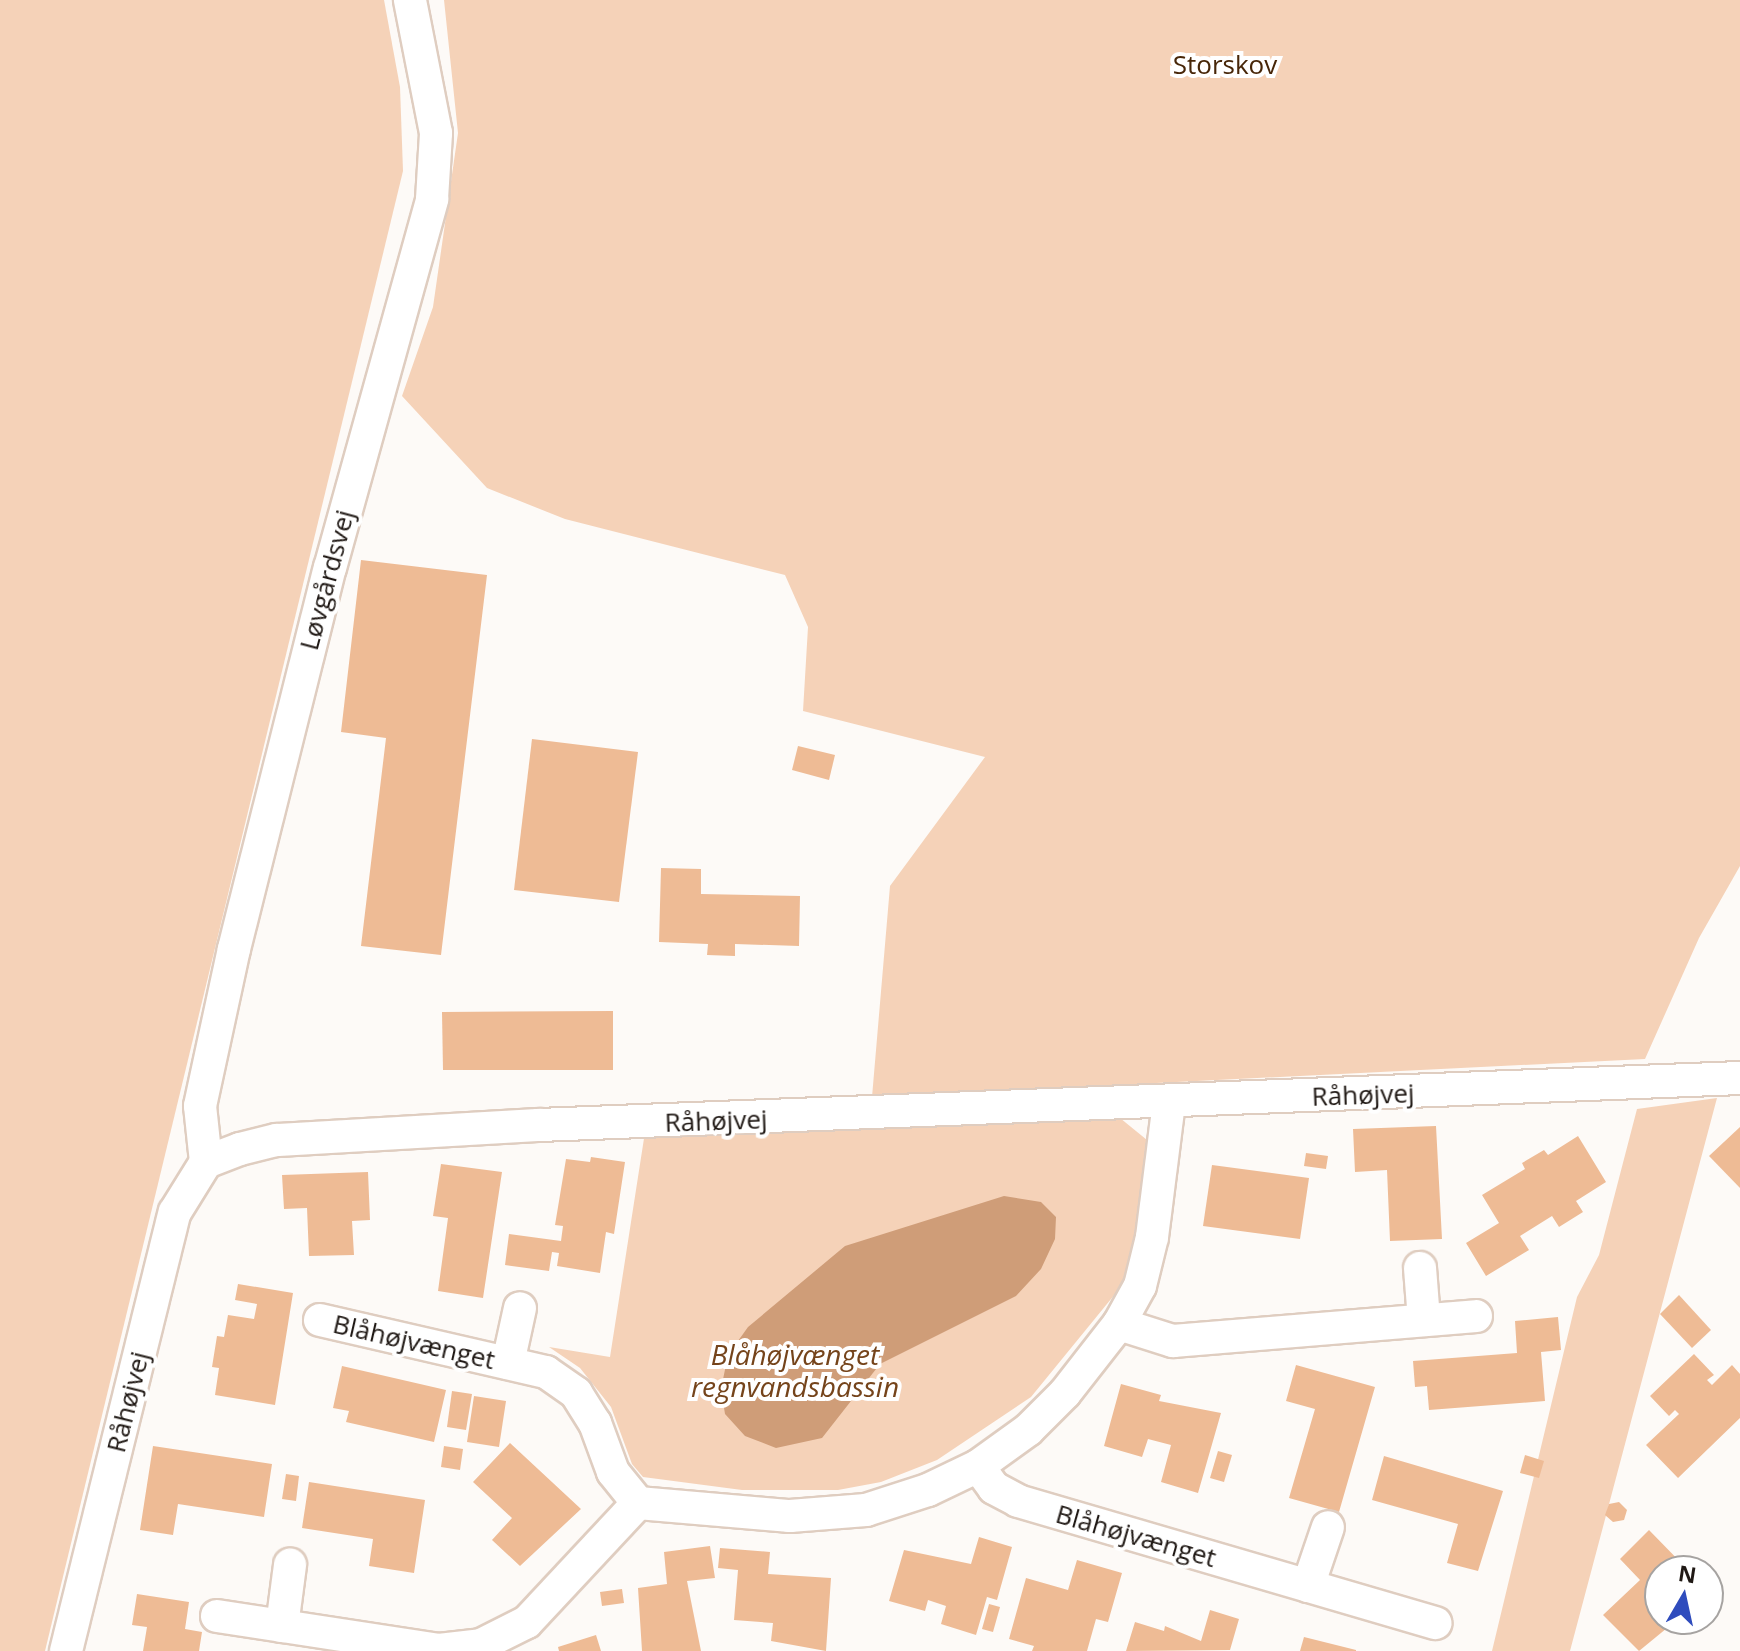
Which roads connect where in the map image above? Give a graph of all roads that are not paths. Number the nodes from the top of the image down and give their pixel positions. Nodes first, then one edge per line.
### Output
1 (410, 0) edge
2 (1740, 1078) edge
3 (1169, 1102) junction
4 (206, 1162) junction
5 (1420, 1268) dead end
6 (520, 1308) dead end
7 (1476, 1316) dead end
8 (320, 1320) dead end
9 (1424, 1320) junction
10 (1119, 1324) junction
11 (508, 1363) junction
12 (978, 1466) junction
13 (638, 1503) junction
14 (1328, 1527) dead end
15 (290, 1565) dead end
16 (1308, 1586) junction
17 (217, 1616) dead end
18 (1436, 1623) dead end
19 (282, 1626) junction
20 (66, 1651) edge

1 - 4 street, Løvgårdsvej
2 - 3 street, Råhøjvej
3 - 4 street, Råhøjvej
3 - 10 street
4 - 20 street, Råhøjvej
5 - 9 street
6 - 11 street, Blåhøjvænget
7 - 9 street
8 - 11 street, Blåhøjvænget
9 - 10 street
10 - 12 street
11 - 13 street, Blåhøjvænget
12 - 13 street
12 - 16 street, Blåhøjvænget
13 - 19 street
14 - 16 street
15 - 19 street
16 - 18 street, Blåhøjvænget
17 - 19 street

